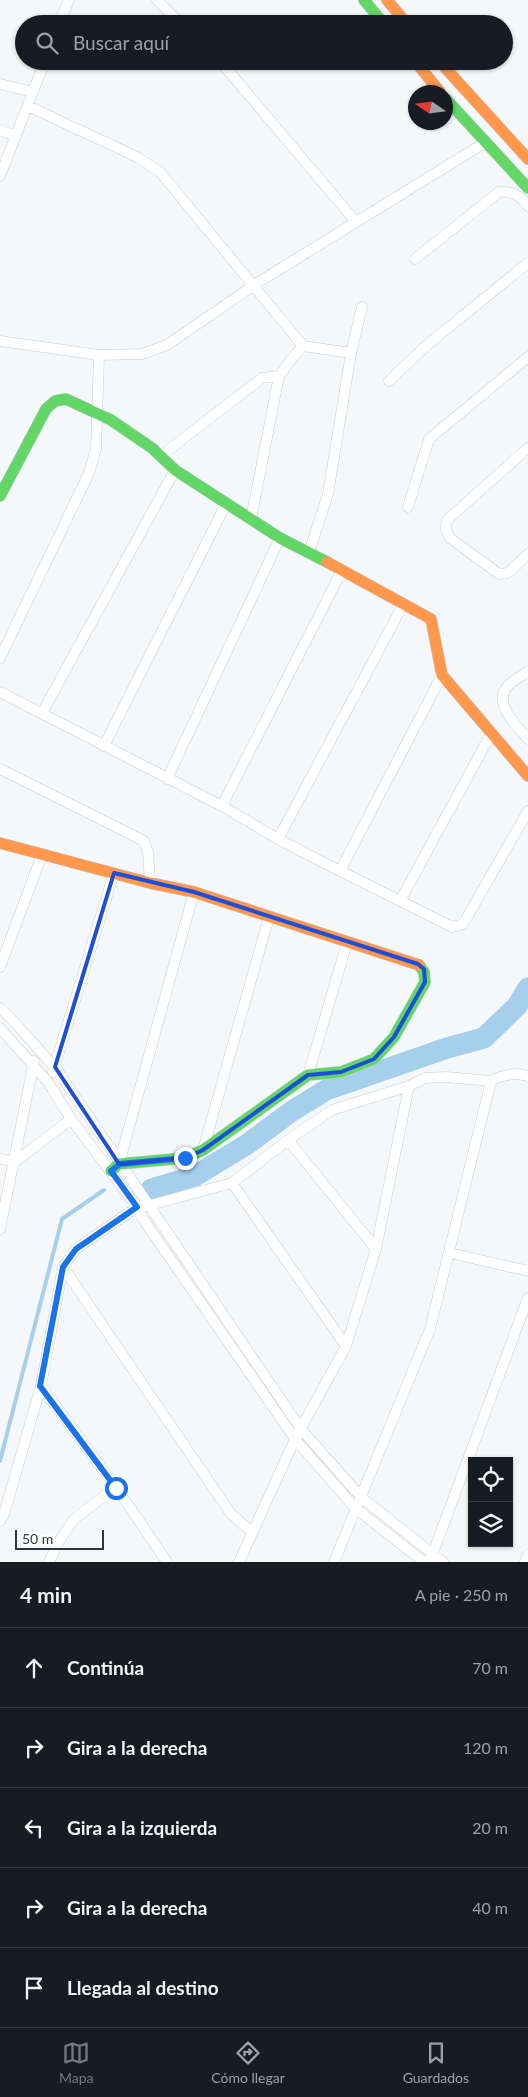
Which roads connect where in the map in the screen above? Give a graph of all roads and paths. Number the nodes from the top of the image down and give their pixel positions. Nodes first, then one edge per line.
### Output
1 (69, 0) edge
2 (157, 0) edge
3 (364, 0) edge
4 (387, 0) edge
5 (63, 15) edge
6 (172, 15) edge
7 (376, 15) edge
8 (400, 15) edge
9 (41, 70) edge
10 (228, 70) edge
11 (422, 70) edge
12 (447, 70) edge
13 (0, 84) edge
14 (434, 85) edge
15 (33, 92) junction
16 (28, 106) junction
17 (453, 107) edge
18 (0, 130) edge
19 (15, 136) junction
20 (486, 142) junction
21 (528, 159) edge
22 (0, 176) edge
23 (528, 188) edge
24 (528, 206) edge
25 (356, 222) junction
26 (415, 259) dead end
27 (528, 263) edge
28 (254, 285) junction
29 (362, 307) dead end
30 (1, 342) edge
31 (303, 346) junction
32 (351, 353) junction
33 (98, 355) junction
34 (528, 357) edge
35 (279, 376) junction
36 (389, 381) dead end
37 (97, 412) junction
38 (528, 448) edge
39 (162, 455) junction
40 (175, 470) junction
41 (0, 496) edge
42 (226, 504) junction
43 (408, 507) dead end
44 (251, 519) junction
45 (280, 538) junction
46 (309, 552) junction
47 (528, 554) edge
48 (342, 570) junction
49 (403, 605) junction
50 (0, 658) edge
51 (528, 671) edge
52 (442, 676) junction
53 (0, 692) edge
54 (42, 713) junction
55 (491, 734) junction
56 (528, 738) edge
57 (104, 746) junction
58 (0, 769) edge
59 (528, 776) edge
60 (167, 779) junction
61 (222, 806) junction
62 (528, 811) edge
63 (278, 839) junction
64 (0, 843) edge
65 (42, 855) junction
66 (340, 871) junction
67 (114, 873) junction
68 (150, 883) junction
69 (194, 892) junction
70 (400, 901) junction
71 (269, 917) junction
72 (347, 943) junction
73 (0, 967) edge
74 (0, 1008) edge
75 (0, 1028) edge
76 (39, 1051) junction
77 (33, 1064) junction
78 (55, 1067) junction
79 (308, 1075) junction
80 (528, 1076) edge
81 (491, 1081) junction
82 (48, 1082) junction
83 (409, 1086) junction
84 (71, 1119) junction
85 (288, 1140) junction
86 (203, 1150) junction
87 (0, 1159) edge
88 (15, 1162) junction
89 (115, 1167) junction
90 (232, 1183) junction
91 (150, 1205) junction
92 (137, 1207) junction
93 (0, 1229) edge
94 (376, 1249) junction
95 (450, 1252) junction
96 (63, 1267) junction
97 (528, 1271) edge
98 (528, 1298) edge
99 (346, 1346) junction
100 (40, 1386) junction
101 (301, 1429) junction
102 (295, 1440) junction
103 (116, 1488) junction
104 (361, 1497) junction
105 (355, 1508) junction
106 (0, 1521) edge
107 (252, 1532) junction
108 (528, 1555) edge
109 (431, 1559) edge
110 (49, 1562) edge
111 (167, 1562) edge
112 (239, 1562) edge
113 (334, 1562) edge
114 (424, 1562) edge
115 (443, 1562) edge
116 (525, 1562) edge

1 - 5 street
2 - 6 street
3 - 7 street
4 - 8 street
9 - 15 street
10 - 25 street
11 - 14 street
12 - 21 street
13 - 15 street
15 - 16 street
16 - 19 street
16 - 28 street
17 - 20 street
18 - 19 street
19 - 22 street
20 - 23 street
20 - 25 street
24 - 26 street
25 - 28 street
27 - 36 street
28 - 31 street
28 - 33 street
29 - 32 street
30 - 33 street
31 - 32 street
31 - 35 street
32 - 46 street
33 - 37 street
34 - 43 street
35 - 39 street
35 - 44 street
37 - 39 street
37 - 41 street
37 - 50 street
38 - 47 street
39 - 40 street
40 - 42 street
40 - 54 street
42 - 44 street
42 - 57 street
44 - 45 street
45 - 46 street
45 - 60 street
46 - 48 street
48 - 49 street
48 - 61 street
49 - 52 street
49 - 63 street
51 - 56 street
52 - 55 street
52 - 66 street
53 - 54 street
54 - 57 street
55 - 59 street
55 - 70 street
57 - 60 street
58 - 68 street
60 - 61 street
61 - 63 street
62 - 70 street
63 - 66 street
64 - 65 street
65 - 67 street
65 - 73 street
66 - 70 street
67 - 68 street
67 - 78 street
68 - 69 street
69 - 71 street
69 - 89 street
71 - 72 street
71 - 86 street
72 - 79 street
72 - 79 street
74 - 76 street
75 - 77 street
76 - 77 street
76 - 78 street
77 - 82 street
77 - 88 street
78 - 82 street
78 - 89 street
79 - 86 street
80 - 81 street
81 - 83 street
81 - 95 street
82 - 84 street
83 - 85 street
83 - 94 street
84 - 88 street
84 - 89 street
85 - 90 street
85 - 94 street
86 - 89 street
87 - 88 street
88 - 93 street
89 - 91 street
89 - 92 street
90 - 91 street
90 - 99 street
91 - 92 street
91 - 101 street
92 - 96 street
92 - 102 street
94 - 99 street
95 - 97 street
95 - 104 street
96 - 100 street
96 - 107 street
98 - 109 street
99 - 101 street
100 - 103 street
100 - 106 street
101 - 102 street
101 - 104 street
102 - 105 street
102 - 107 street
103 - 110 street
103 - 111 street
104 - 105 street
104 - 109 street
105 - 113 street
105 - 114 street
107 - 112 street
108 - 116 street
109 - 115 street

